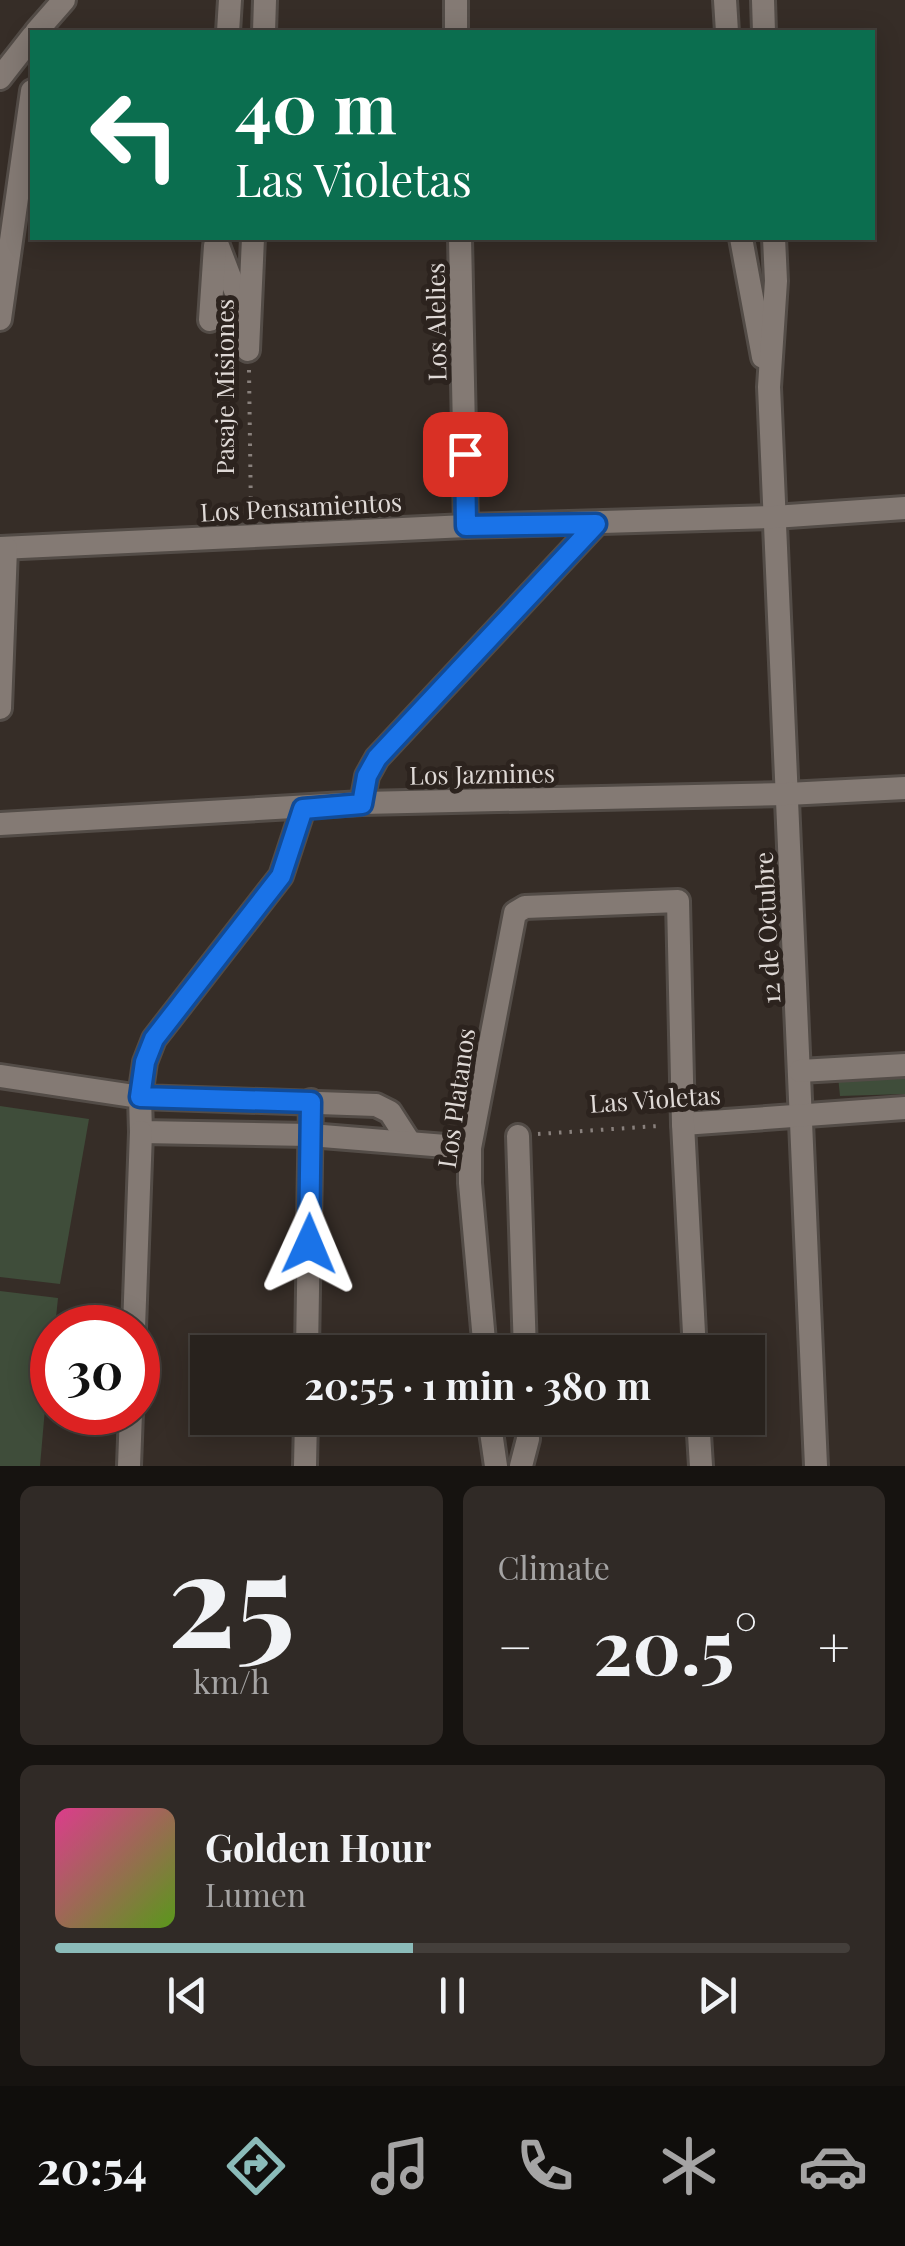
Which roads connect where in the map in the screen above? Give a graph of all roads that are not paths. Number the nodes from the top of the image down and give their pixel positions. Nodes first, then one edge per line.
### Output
1 (64, 0) edge
2 (230, 0) edge
3 (266, 0) edge
4 (456, 0) edge
5 (726, 0) edge
6 (763, 0) edge
7 (40, 30) edge
8 (228, 30) edge
9 (264, 30) edge
10 (456, 30) edge
11 (726, 30) edge
12 (764, 30) edge
13 (30, 42) edge
14 (0, 78) edge
15 (30, 105) edge
16 (215, 240) edge
17 (216, 240) edge
18 (253, 240) edge
19 (460, 240) edge
20 (741, 240) edge
21 (774, 240) edge
22 (0, 318) edge
23 (210, 320) dead end
24 (769, 387) junction
25 (905, 508) edge
26 (774, 516) junction
27 (596, 524) junction
28 (466, 526) junction
29 (3, 548) edge
30 (0, 708) edge
31 (905, 788) edge
32 (787, 794) junction
33 (362, 804) junction
34 (303, 809) junction
35 (0, 824) edge
36 (905, 1065) edge
37 (800, 1071) junction
38 (0, 1076) edge
39 (140, 1097) junction
40 (311, 1102) junction
41 (905, 1108) edge
42 (801, 1114) junction
43 (683, 1124) junction
44 (142, 1132) junction
45 (310, 1135) junction
46 (518, 1136) road end
47 (410, 1143) junction
48 (470, 1148) junction
49 (135, 1305) edge
50 (307, 1335) edge
51 (483, 1335) edge
52 (524, 1335) edge
53 (694, 1335) edge
54 (130, 1435) edge
55 (306, 1435) edge
56 (491, 1435) edge
57 (528, 1435) edge
58 (699, 1435) edge
59 (129, 1466) edge
60 (306, 1466) edge
61 (496, 1466) edge
62 (522, 1466) edge
63 (700, 1466) edge
64 (816, 1466) edge

1 - 7 street
2 - 8 street
3 - 9 street
4 - 10 street
5 - 11 street
6 - 12 street
13 - 14 street
15 - 22 street
16 - 23 street, Pasaje Misiones
17 - 18 street, Pasaje Misiones
19 - 28 street, Los Alelies
20 - 24 street, 12 de Octubre
21 - 24 street, 12 de Octubre
24 - 26 street, 12 de Octubre
25 - 26 street, Los Pensamientos
26 - 27 street, Los Pensamientos
26 - 32 street, 12 de Octubre
27 - 28 street, Los Pensamientos
27 - 33 street
28 - 29 street, Los Pensamientos
29 - 30 street
31 - 32 street, Los Jazmines
32 - 33 street, Los Jazmines
32 - 37 street, 12 de Octubre
33 - 34 street, Los Jazmines
34 - 35 street, Los Jazmines
34 - 39 street
36 - 37 street
37 - 42 street, 12 de Octubre
38 - 39 street
39 - 40 street
39 - 44 street
40 - 45 street
40 - 47 street
41 - 42 street, Las Violetas
42 - 43 street, Las Violetas
42 - 64 street, 12 de Octubre
43 - 48 street, Los Platanos
43 - 53 street
44 - 45 street
44 - 49 street
45 - 47 street
45 - 50 street
46 - 52 street
47 - 48 street
48 - 51 street, Los Platanos
54 - 59 street
55 - 60 street
56 - 61 street
57 - 62 street
58 - 63 street

